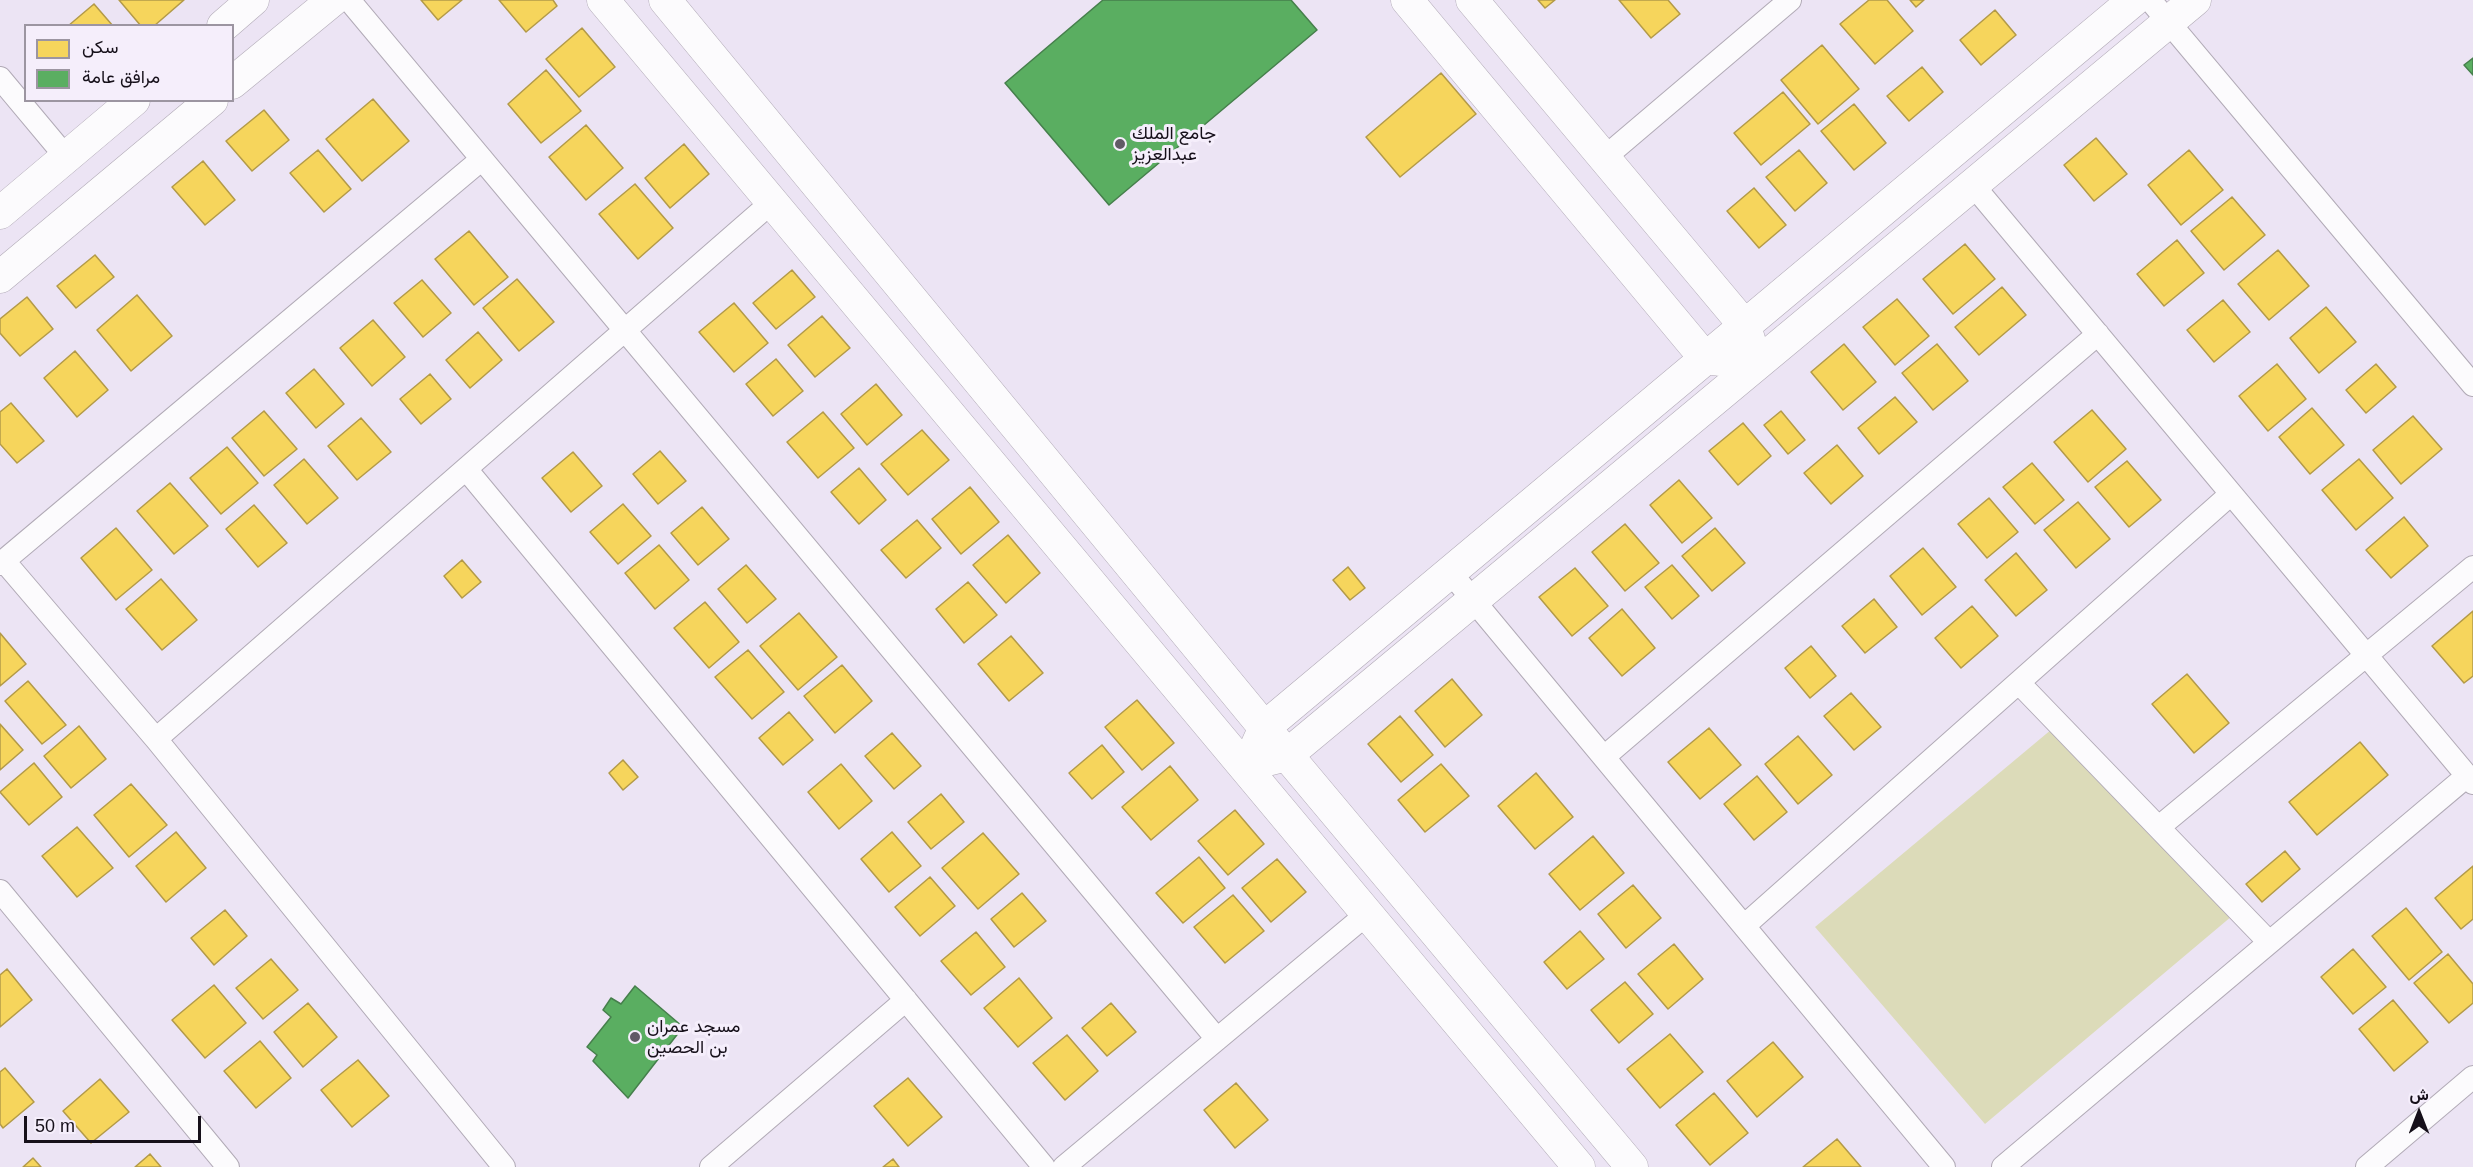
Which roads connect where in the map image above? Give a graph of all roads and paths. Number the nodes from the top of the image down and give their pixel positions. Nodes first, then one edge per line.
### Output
1 (253, 0) edge
2 (333, 0) edge
3 (349, 0) edge
4 (603, 0) edge
5 (665, 0) edge
6 (1472, 0) edge
7 (1790, 0) edge
8 (2133, 0) edge
9 (2195, 0) edge
10 (1419, 4) edge
11 (2159, 11) edge
12 (225, 24) edge
13 (0, 78) edge
14 (234, 81) edge
15 (132, 102) edge
16 (210, 102) edge
17 (66, 157) junction
18 (1604, 158) junction
19 (482, 159) junction
20 (1973, 184) junction
21 (772, 202) junction
22 (0, 213) edge
23 (0, 277) edge
24 (1745, 326) junction
25 (625, 330) junction
26 (2098, 334) junction
27 (1705, 358) junction
28 (1757, 364) junction
29 (2473, 385) edge
30 (466, 469) junction
31 (2231, 494) junction
32 (2, 563) edge
33 (2473, 567) edge
34 (1450, 572) junction
35 (1473, 600) junction
36 (2366, 656) junction
37 (2019, 683) junction
38 (1265, 728) junction
39 (156, 739) junction
40 (1287, 755) junction
41 (1604, 757) junction
42 (1246, 766) junction
43 (2470, 780) edge
44 (2159, 827) junction
45 (0, 891) edge
46 (1367, 914) junction
47 (1744, 926) junction
48 (2269, 942) junction
49 (906, 1000) junction
50 (1217, 1040) junction
51 (2473, 1077) edge
52 (228, 1167) edge
53 (504, 1167) edge
54 (711, 1167) edge
55 (1044, 1167) edge
56 (1064, 1167) edge
57 (1579, 1167) edge
58 (1632, 1167) edge
59 (1944, 1167) edge
60 (2003, 1167) edge
61 (2367, 1167) edge

1 - 12 street
2 - 14 street
3 - 19 street
4 - 21 street
5 - 38 street
6 - 18 street
7 - 18 street
8 - 24 street
9 - 11 street
10 - 27 street
11 - 20 street
11 - 29 street
13 - 17 street
15 - 17 street
16 - 23 street
17 - 22 street
18 - 24 street
19 - 25 street
19 - 32 street
20 - 26 street
20 - 28 street
21 - 25 street
21 - 42 street
24 - 27 street
24 - 28 street
25 - 30 street
25 - 50 street
26 - 31 street
26 - 41 street
27 - 28 street
27 - 34 street
28 - 35 street
30 - 39 street
30 - 49 street
31 - 36 street
31 - 37 street
32 - 39 street
33 - 36 street
34 - 35 street
34 - 38 street
35 - 40 street
35 - 41 street
36 - 43 street
36 - 44 street
37 - 44 street
37 - 47 street
38 - 40 street
38 - 42 street
39 - 53 street
40 - 42 street
40 - 58 street
41 - 47 street
42 - 46 street
43 - 48 street
44 - 48 street
45 - 52 street
46 - 50 street
46 - 57 street
47 - 59 street
48 - 60 street
49 - 54 street
49 - 55 street
50 - 56 street
51 - 61 street

